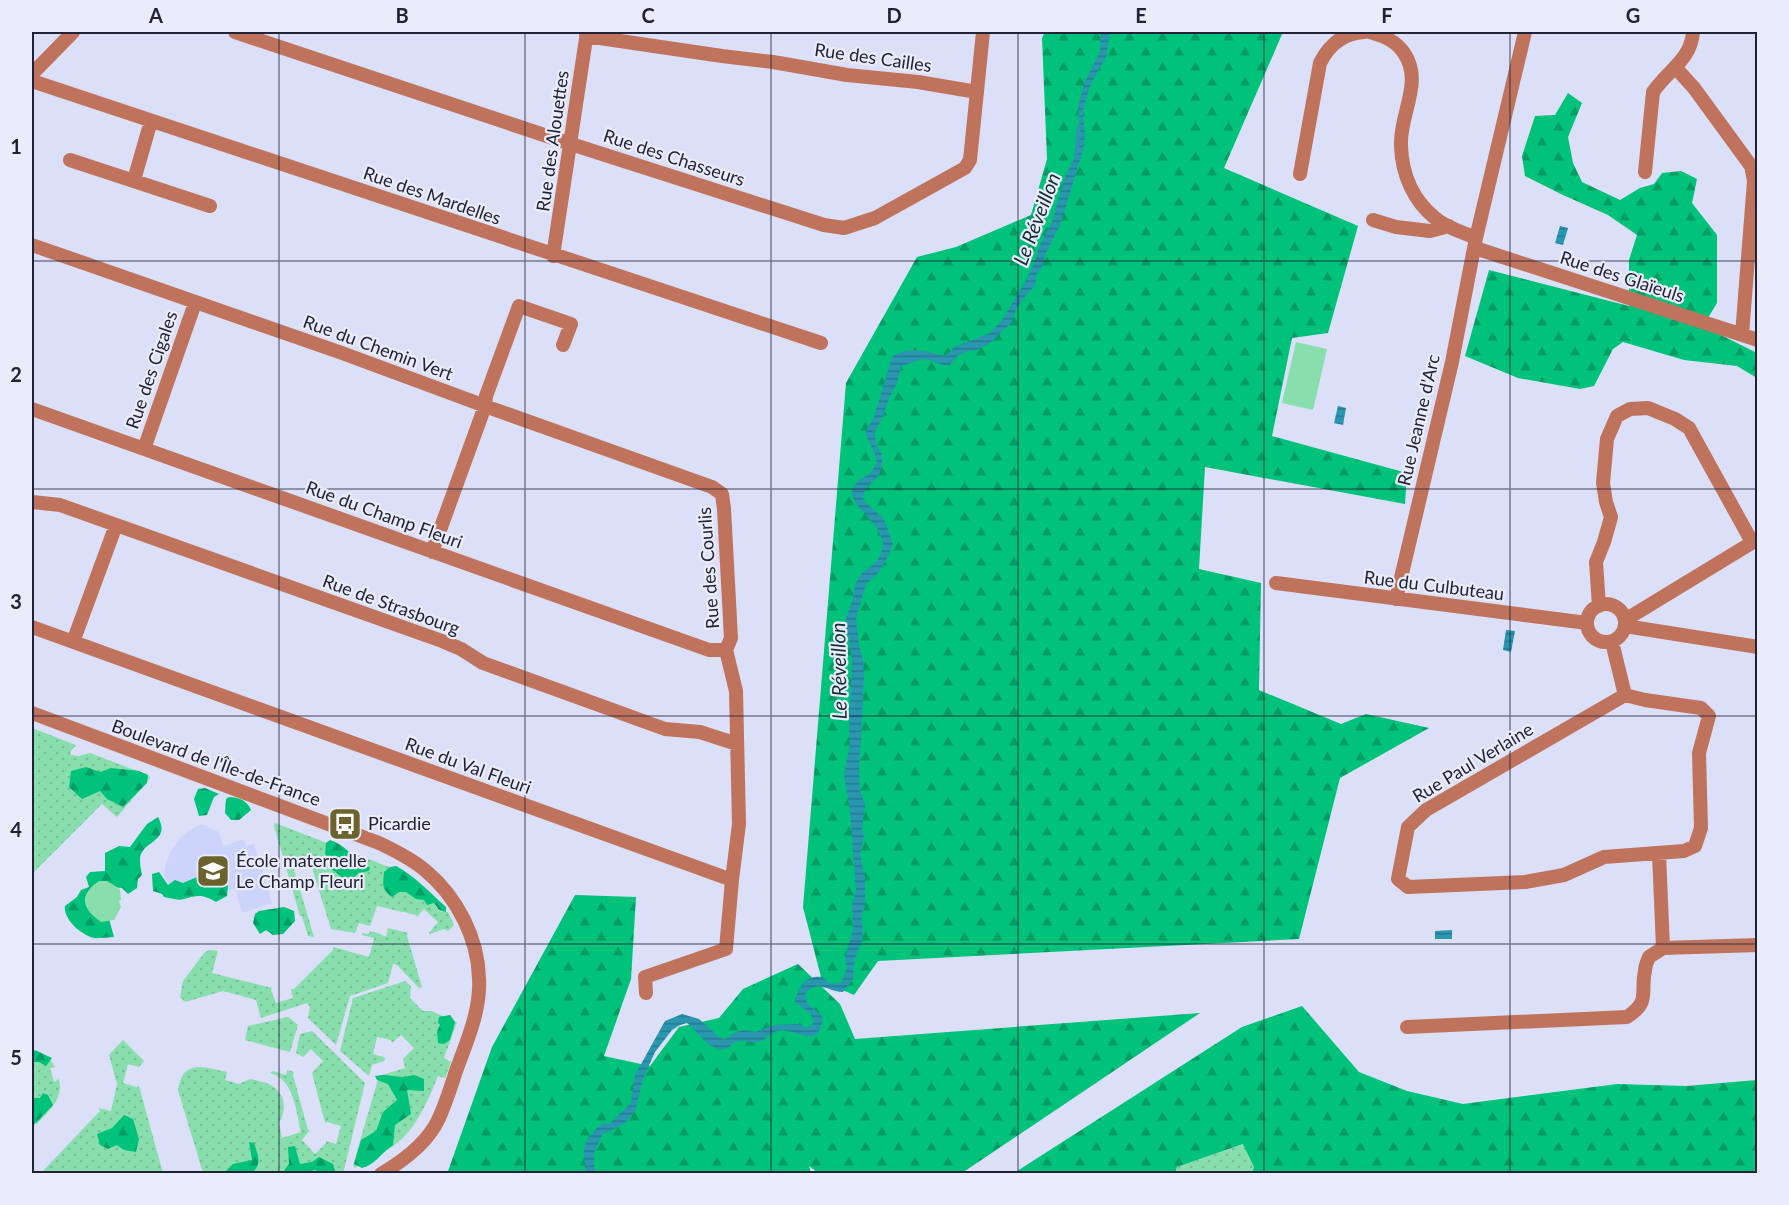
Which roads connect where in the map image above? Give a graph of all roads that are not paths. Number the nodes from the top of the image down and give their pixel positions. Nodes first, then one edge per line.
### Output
1 (73, 32) edge
2 (235, 32) edge
3 (983, 32) edge
4 (1364, 32) edge
5 (1370, 32) edge
6 (1525, 32) edge
7 (1693, 32) edge
8 (587, 34) edge
9 (1675, 67) junction
10 (32, 74) edge
11 (32, 81) edge
12 (977, 92) junction
13 (151, 121) junction
14 (571, 144) junction
15 (70, 160) dead end
16 (1645, 172) dead end
17 (1300, 174) dead end
18 (134, 180) junction
19 (210, 206) dead end
20 (1373, 220) dead end
21 (1449, 226) junction
22 (1475, 243) junction
23 (32, 245) edge
24 (553, 256) junction
25 (195, 303) junction
26 (1742, 335) junction
27 (1758, 339) edge
28 (820, 343) dead end
29 (563, 345) dead end
30 (485, 406) junction
31 (32, 409) edge
32 (144, 449) junction
33 (712, 487) joint
34 (32, 502) edge
35 (116, 525) junction
36 (1755, 540) edge
37 (432, 552) junction
38 (1276, 583) dead end
39 (1395, 599) junction
40 (1599, 606) junction
41 (1587, 623) junction
42 (1625, 623) junction
43 (32, 627) edge
44 (73, 642) junction
45 (1611, 642) junction
46 (1758, 647) edge
47 (726, 650) junction
48 (1625, 695) junction
49 (32, 713) edge
50 (737, 744) junction
51 (1659, 854) junction
52 (732, 880) junction
53 (1758, 945) edge
54 (1663, 948) junction
55 (646, 993) dead end
56 (1407, 1027) dead end
57 (381, 1173) edge

1 - 10 street
2 - 14 street, Rue des Chasseurs
3 - 12 street, Rue des Chasseurs
4 - 17 street
5 - 21 street, Rue des Glaïeuls
6 - 22 street, Rue Jeanne d'Arc
7 - 9 street
8 - 12 street, Rue des Cailles
8 - 14 street, Rue des Alouettes
9 - 16 street
9 - 26 street
11 - 13 street, Rue des Mardelles
12 - 14 street, Rue des Chasseurs
13 - 18 street
13 - 24 street, Rue des Mardelles
14 - 24 street, Rue des Alouettes
15 - 18 street
18 - 19 street
20 - 21 street
21 - 22 street, Rue des Glaïeuls
22 - 26 street, Rue des Glaïeuls
22 - 39 street, Rue Jeanne d'Arc
23 - 25 street, Rue du Chemin Vert
24 - 28 street, Rue des Mardelles
25 - 30 street, Rue du Chemin Vert
25 - 32 street, Rue des Cigales
26 - 27 street, Rue des Glaïeuls
29 - 30 street
30 - 33 street, Rue du Chemin Vert
30 - 37 street
31 - 32 street, Rue du Champ Fleuri
32 - 37 street, Rue du Champ Fleuri
33 - 47 street, Rue des Courlis
34 - 35 street, Rue de Strasbourg
35 - 44 street
35 - 50 street, Rue de Strasbourg
36 - 40 street
36 - 42 street
37 - 47 street, Rue du Champ Fleuri
38 - 39 street, Rue du Culbuteau
39 - 41 street, Rue du Culbuteau
40 - 41 street
40 - 42 street
41 - 45 street
42 - 45 street
42 - 46 street
43 - 44 street, Rue du Val Fleuri
44 - 52 street, Rue du Val Fleuri
45 - 48 street
47 - 50 street
48 - 51 street, Rue Paul Verlaine
48 - 51 street, Rue Paul Verlaine
49 - 57 street, Boulevard de l'Île-de-France
50 - 52 street
51 - 54 street
52 - 55 street
53 - 54 street
54 - 56 street

